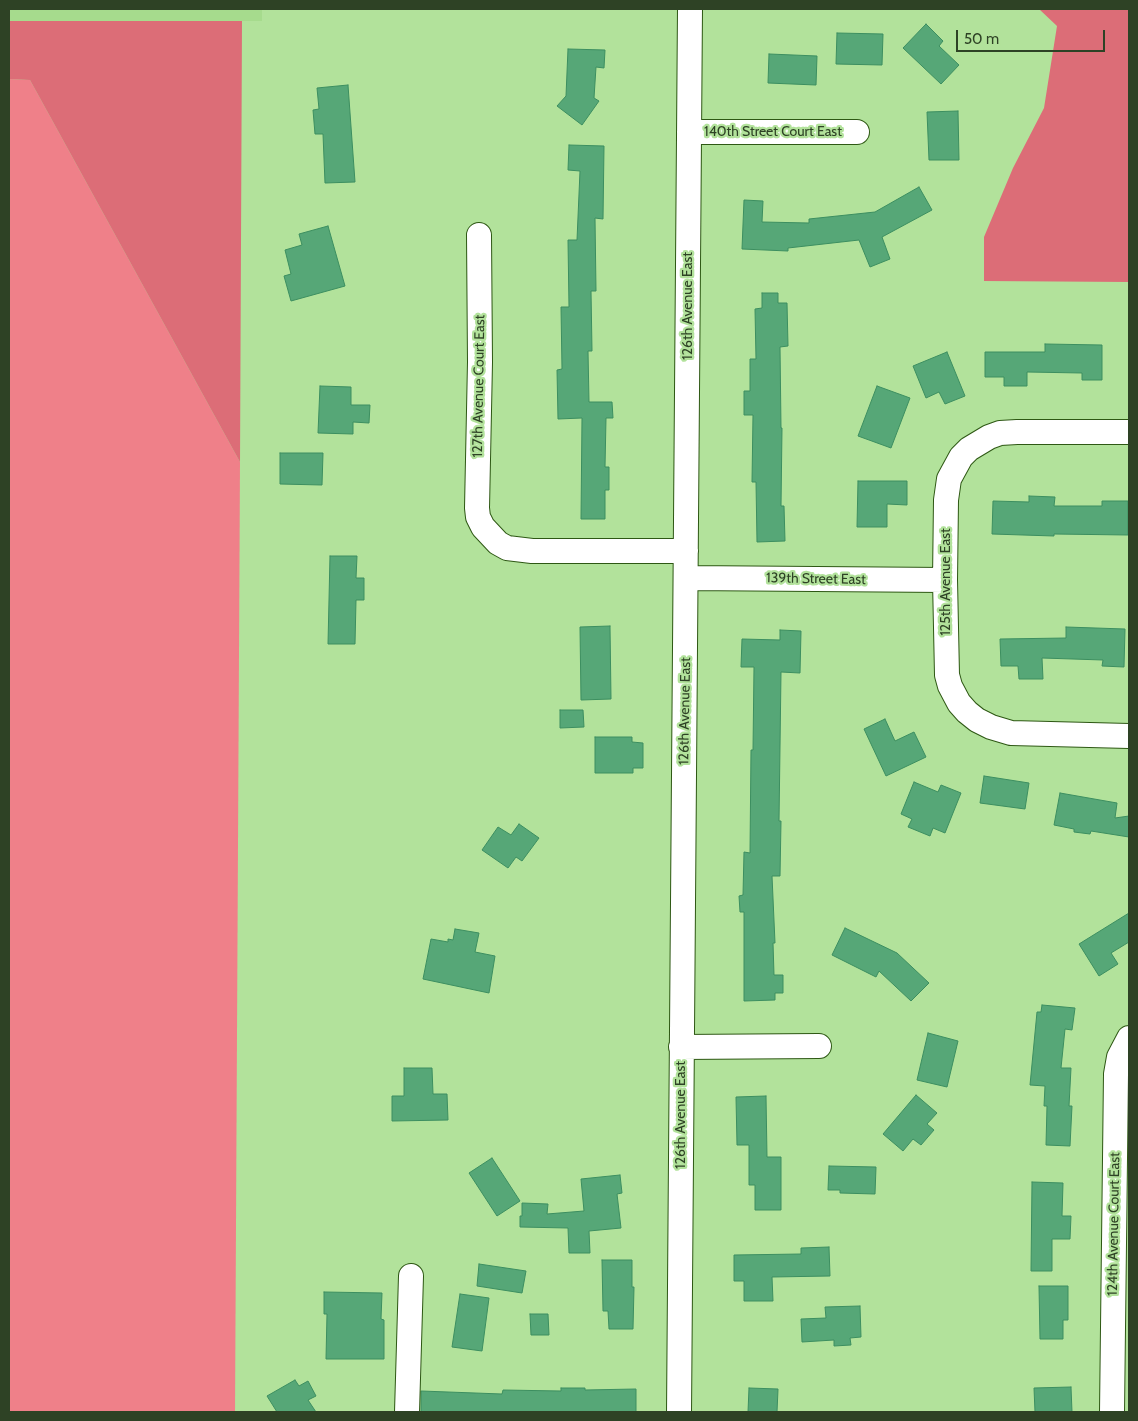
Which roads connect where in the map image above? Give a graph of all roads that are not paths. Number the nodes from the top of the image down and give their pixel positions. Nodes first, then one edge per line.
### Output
1 (690, 9) edge
2 (689, 132) junction
3 (857, 132) dead end
4 (480, 235) dead end
5 (1129, 432) edge
6 (686, 551) junction
7 (686, 578) junction
8 (945, 580) junction
9 (1129, 736) edge
10 (1129, 1038) edge
11 (819, 1046) dead end
12 (682, 1047) junction
13 (411, 1276) dead end
14 (407, 1412) edge
15 (679, 1412) edge
16 (1112, 1412) edge

1 - 2 street, 126th Avenue East
2 - 3 street, 140th Street Court East
2 - 6 street, 126th Avenue East
4 - 6 street, 127th Avenue Court East
5 - 8 street, 125th Avenue East
6 - 7 street, 126th Avenue East
7 - 8 street, 139th Street East
7 - 12 street, 126th Avenue East
8 - 9 street, 125th Avenue East
10 - 16 street, 124th Avenue Court East
11 - 12 street
12 - 15 street, 126th Avenue East
13 - 14 street

